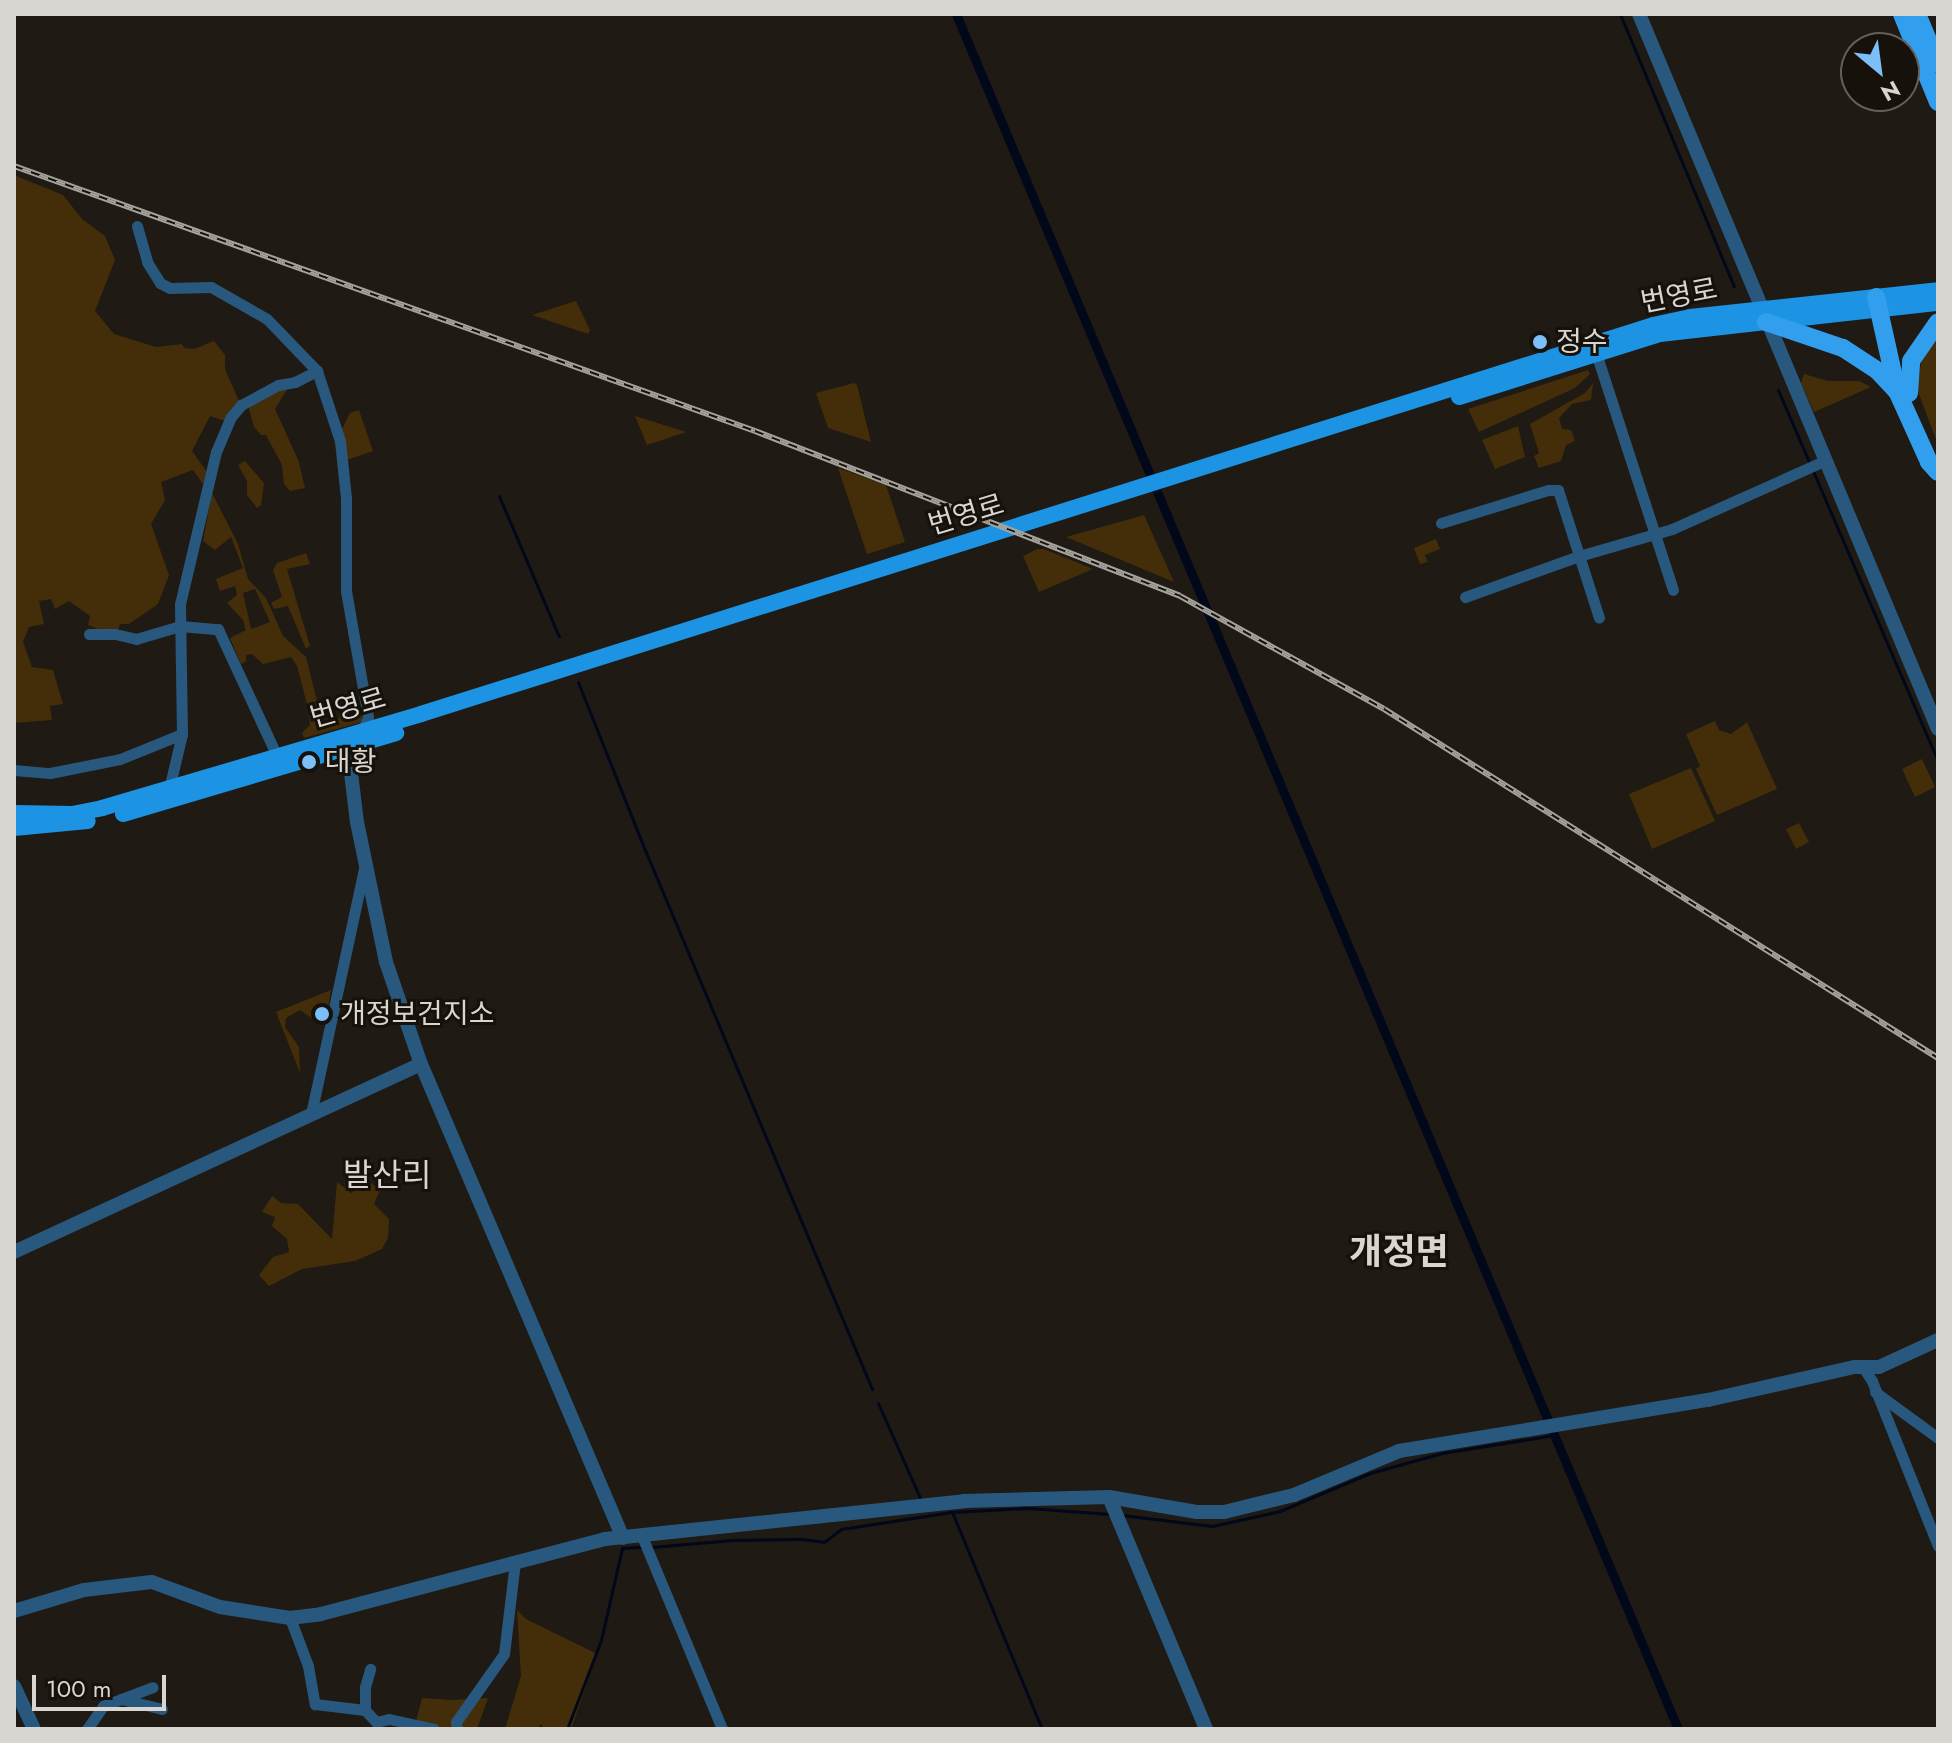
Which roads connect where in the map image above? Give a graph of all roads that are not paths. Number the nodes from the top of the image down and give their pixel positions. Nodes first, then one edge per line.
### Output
1 (1639, 14) edge
2 (1902, 14) edge
3 (1917, 14) edge
4 (1938, 64) edge
5 (1938, 102) edge
6 (137, 226) dead end
7 (1938, 290) edge
8 (1878, 302) junction
9 (1938, 303) edge
10 (1763, 316) junction
11 (1938, 322) edge
12 (1596, 353) junction
13 (317, 371) junction
14 (1903, 392) junction
15 (1938, 457) edge
16 (1822, 462) junction
17 (1938, 472) edge
18 (1171, 483) junction
19 (1148, 490) junction
20 (1441, 523) dead end
21 (1655, 533) junction
22 (1579, 556) junction
23 (1673, 590) dead end
24 (1465, 597) dead end
25 (1599, 618) dead end
26 (180, 626) junction
27 (89, 634) dead end
28 (1938, 729) edge
29 (362, 731) junction
30 (182, 734) junction
31 (348, 748) junction
32 (277, 756) junction
33 (14, 770) edge
34 (169, 789) junction
35 (14, 813) edge
36 (14, 828) edge
37 (366, 858) junction
38 (421, 1064) junction
39 (311, 1114) junction
40 (14, 1252) edge
41 (1938, 1340) edge
42 (1862, 1366) junction
43 (1875, 1392) junction
44 (1938, 1438) edge
45 (1111, 1502) junction
46 (623, 1538) junction
47 (644, 1543) junction
48 (1938, 1546) edge
49 (515, 1562) junction
50 (14, 1611) edge
51 (290, 1618) junction
52 (370, 1669) dead end
53 (14, 1686) edge
54 (153, 1687) dead end
55 (121, 1699) junction
56 (162, 1709) dead end
57 (365, 1710) junction
58 (34, 1729) edge
59 (87, 1729) edge
60 (434, 1729) edge
61 (457, 1729) edge
62 (722, 1729) edge
63 (1206, 1729) edge

1 - 10 street
2 - 5 highway
3 - 4 highway
6 - 13 street
7 - 8 main road, 번영로
8 - 9 main road, 번영로
8 - 10 main road, 번영로
8 - 14 highway
10 - 12 main road, 번영로
10 - 14 highway
10 - 16 street
10 - 18 main road, 번영로
11 - 14 highway
12 - 18 main road, 번영로
12 - 21 street
13 - 26 street
13 - 29 street
14 - 15 highway
14 - 17 highway
16 - 21 street
16 - 28 street
18 - 19 main road, 번영로
19 - 29 main road, 번영로
19 - 31 main road, 번영로
20 - 22 street
21 - 22 street
21 - 23 street
22 - 24 street
22 - 25 street
26 - 27 street
26 - 30 street
26 - 32 street
29 - 31 street
29 - 32 main road, 번영로
30 - 33 street
30 - 34 street
31 - 36 main road, 번영로
31 - 37 street
32 - 34 main road, 번영로
34 - 35 main road, 번영로
37 - 38 street
37 - 39 street
38 - 39 street
38 - 46 street
39 - 40 street
41 - 42 street
42 - 43 street
42 - 45 street
43 - 44 street
43 - 48 street
45 - 47 street
45 - 63 street
46 - 47 street
46 - 49 street
47 - 62 street
49 - 51 street
49 - 61 street
50 - 51 street
51 - 57 street
52 - 57 street
53 - 58 street
54 - 55 street
55 - 56 street
55 - 59 street
57 - 60 street

